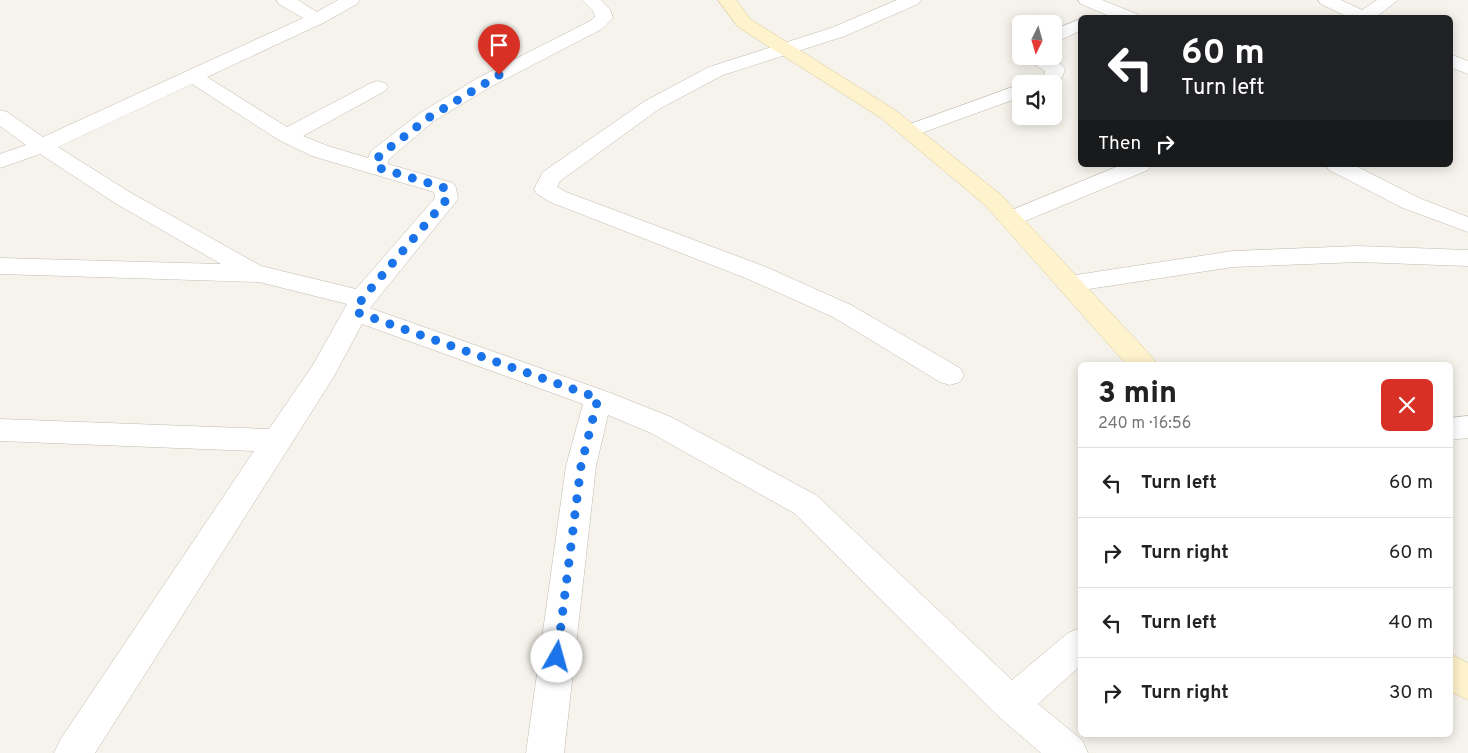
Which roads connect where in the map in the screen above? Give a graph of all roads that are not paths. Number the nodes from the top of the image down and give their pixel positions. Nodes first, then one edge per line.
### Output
1 (285, 0) edge
2 (351, 0) edge
3 (591, 0) edge
4 (728, 0) edge
5 (912, 0) edge
6 (1087, 0) edge
7 (1126, 0) edge
8 (1328, 0) edge
9 (1389, 0) edge
10 (1110, 9) junction
11 (1098, 15) edge
12 (1123, 15) edge
13 (1360, 15) edge
14 (1367, 15) edge
15 (317, 19) junction
16 (1078, 25) edge
17 (1062, 33) edge
18 (784, 48) junction
19 (1453, 61) edge
20 (1048, 65) edge
21 (1468, 68) edge
22 (1053, 75) edge
23 (192, 76) junction
24 (378, 86) dead end
25 (1012, 93) edge
26 (0, 116) edge
27 (909, 131) junction
28 (286, 136) junction
29 (40, 147) junction
30 (0, 161) edge
31 (376, 167) junction
32 (1135, 167) edge
33 (1341, 167) edge
34 (1010, 219) junction
35 (1468, 225) edge
36 (1468, 258) edge
37 (0, 266) edge
38 (259, 274) junction
39 (1069, 284) junction
40 (359, 305) junction
41 (1140, 362) edge
42 (950, 376) dead end
43 (598, 398) junction
44 (1468, 426) edge
45 (1453, 428) edge
46 (0, 430) edge
47 (276, 441) junction
48 (1078, 646) edge
49 (1453, 673) edge
50 (1468, 683) edge
51 (1011, 704) junction
52 (73, 753) edge
53 (545, 753) edge
54 (1068, 753) edge

1 - 15 street
2 - 15 street
3 - 31 street
4 - 18 street
5 - 18 street
6 - 10 street
7 - 10 street
8 - 13 street
9 - 14 street
10 - 11 street
10 - 12 street
15 - 23 street
16 - 17 street
18 - 27 street
18 - 42 street
19 - 21 street
20 - 22 street
23 - 28 street
23 - 29 street
24 - 28 street
25 - 27 street
26 - 29 street
27 - 34 street
28 - 31 street
29 - 30 street
29 - 38 street
31 - 40 street
32 - 34 street
33 - 35 street
34 - 39 street
36 - 39 street
37 - 38 street
38 - 40 street
39 - 41 street
40 - 43 street
40 - 47 street
43 - 51 street
43 - 53 street
44 - 45 street
46 - 47 street
47 - 52 street
48 - 51 street
49 - 50 street
51 - 54 street

